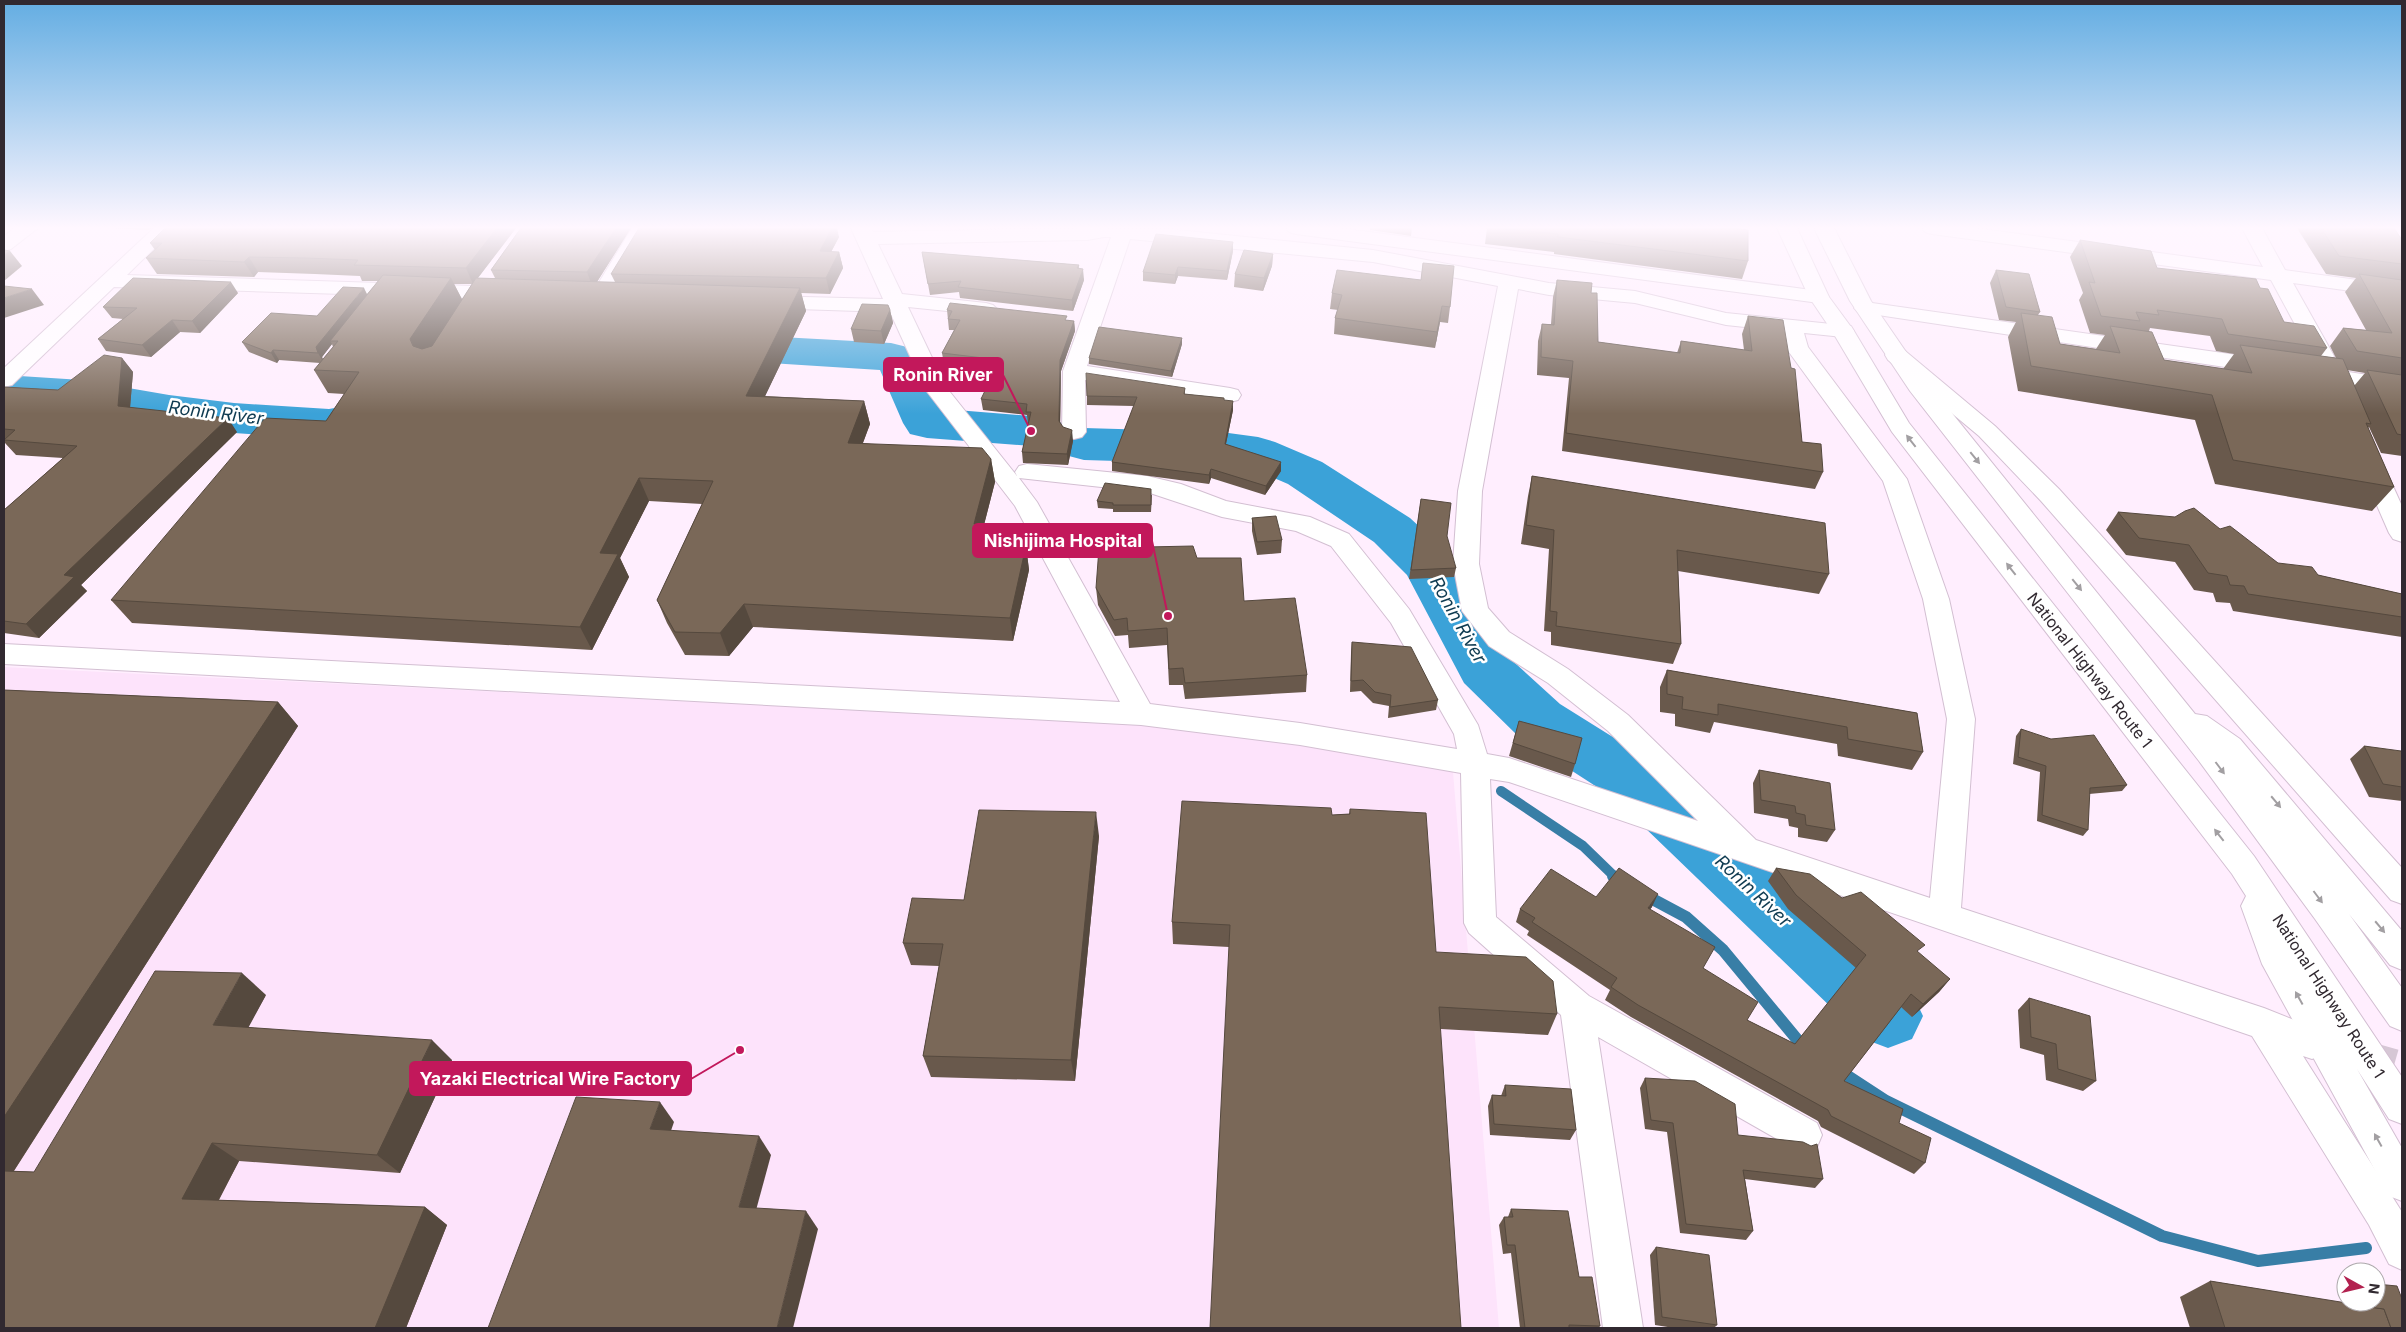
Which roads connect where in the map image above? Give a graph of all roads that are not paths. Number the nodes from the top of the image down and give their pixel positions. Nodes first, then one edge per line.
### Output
1 (99, 290) edge
2 (388, 290) edge
3 (389, 290) edge
4 (482, 290) edge
5 (604, 290) edge
6 (890, 290) edge
7 (1090, 290) edge
8 (1507, 290) edge
9 (1561, 290) edge
10 (1767, 290) edge
11 (1816, 290) edge
12 (1856, 290) edge
13 (2287, 290) edge
14 (2388, 290) edge
15 (2402, 292) edge
16 (520, 294) edge
17 (600, 297) edge
18 (1819, 297) junction
19 (475, 300) junction
20 (748, 301) edge
21 (895, 302) junction
22 (1865, 308) junction
23 (1001, 311) edge
24 (370, 312) edge
25 (1792, 326) junction
26 (1843, 331) junction
27 (1895, 354) junction
28 (1074, 371) junction
29 (2334, 376) junction
30 (4, 380) edge
31 (2402, 387) edge
32 (1230, 395) dead end
33 (2345, 403) edge
34 (1074, 432) edge
35 (2364, 447) edge
36 (1027, 472) dead end
37 (2402, 533) edge
38 (4, 654) edge
39 (2177, 710) junction
40 (1141, 714) junction
41 (1475, 765) junction
42 (1736, 847) junction
43 (2244, 866) junction
44 (2402, 890) edge
45 (1944, 915) junction
46 (2402, 955) edge
47 (1577, 1007) junction
48 (2402, 1015) edge
49 (2264, 1024) junction
50 (2312, 1043) dead end
51 (2402, 1108) edge
52 (1804, 1136) dead end
53 (2402, 1183) edge
54 (2402, 1251) edge
55 (1623, 1328) edge

1 - 30 main road
2 - 24 main road
3 - 19 main road
4 - 19 main road
5 - 17 main road
6 - 21 main road
7 - 28 main road
8 - 42 main road
9 - 25 main road
10 - 18 main road
11 - 18 main road, National Highway Route 1
12 - 22 main road
13 - 29 main road
14 - 15 main road
16 - 19 main road
18 - 26 main road, National Highway Route 1
20 - 21 main road
21 - 23 main road
21 - 40 main road
22 - 27 main road
22 - 29 main road
25 - 26 main road
25 - 45 main road
43 -> 26 main road, National Highway Route 1
27 -> 39 main road
27 - 44 main road
28 - 32 main road
28 - 34 main road
29 - 31 main road
29 - 33 main road
35 - 37 main road
36 - 41 main road
38 - 40 main road
39 -> 46 main road
39 -> 48 main road
40 - 41 main road
41 - 42 main road
41 - 47 main road
42 - 45 main road
43 - 51 main road, National Highway Route 1
53 -> 43 main road
45 - 49 main road
47 - 52 main road
47 - 55 main road
49 - 50 main road
49 - 54 main road

